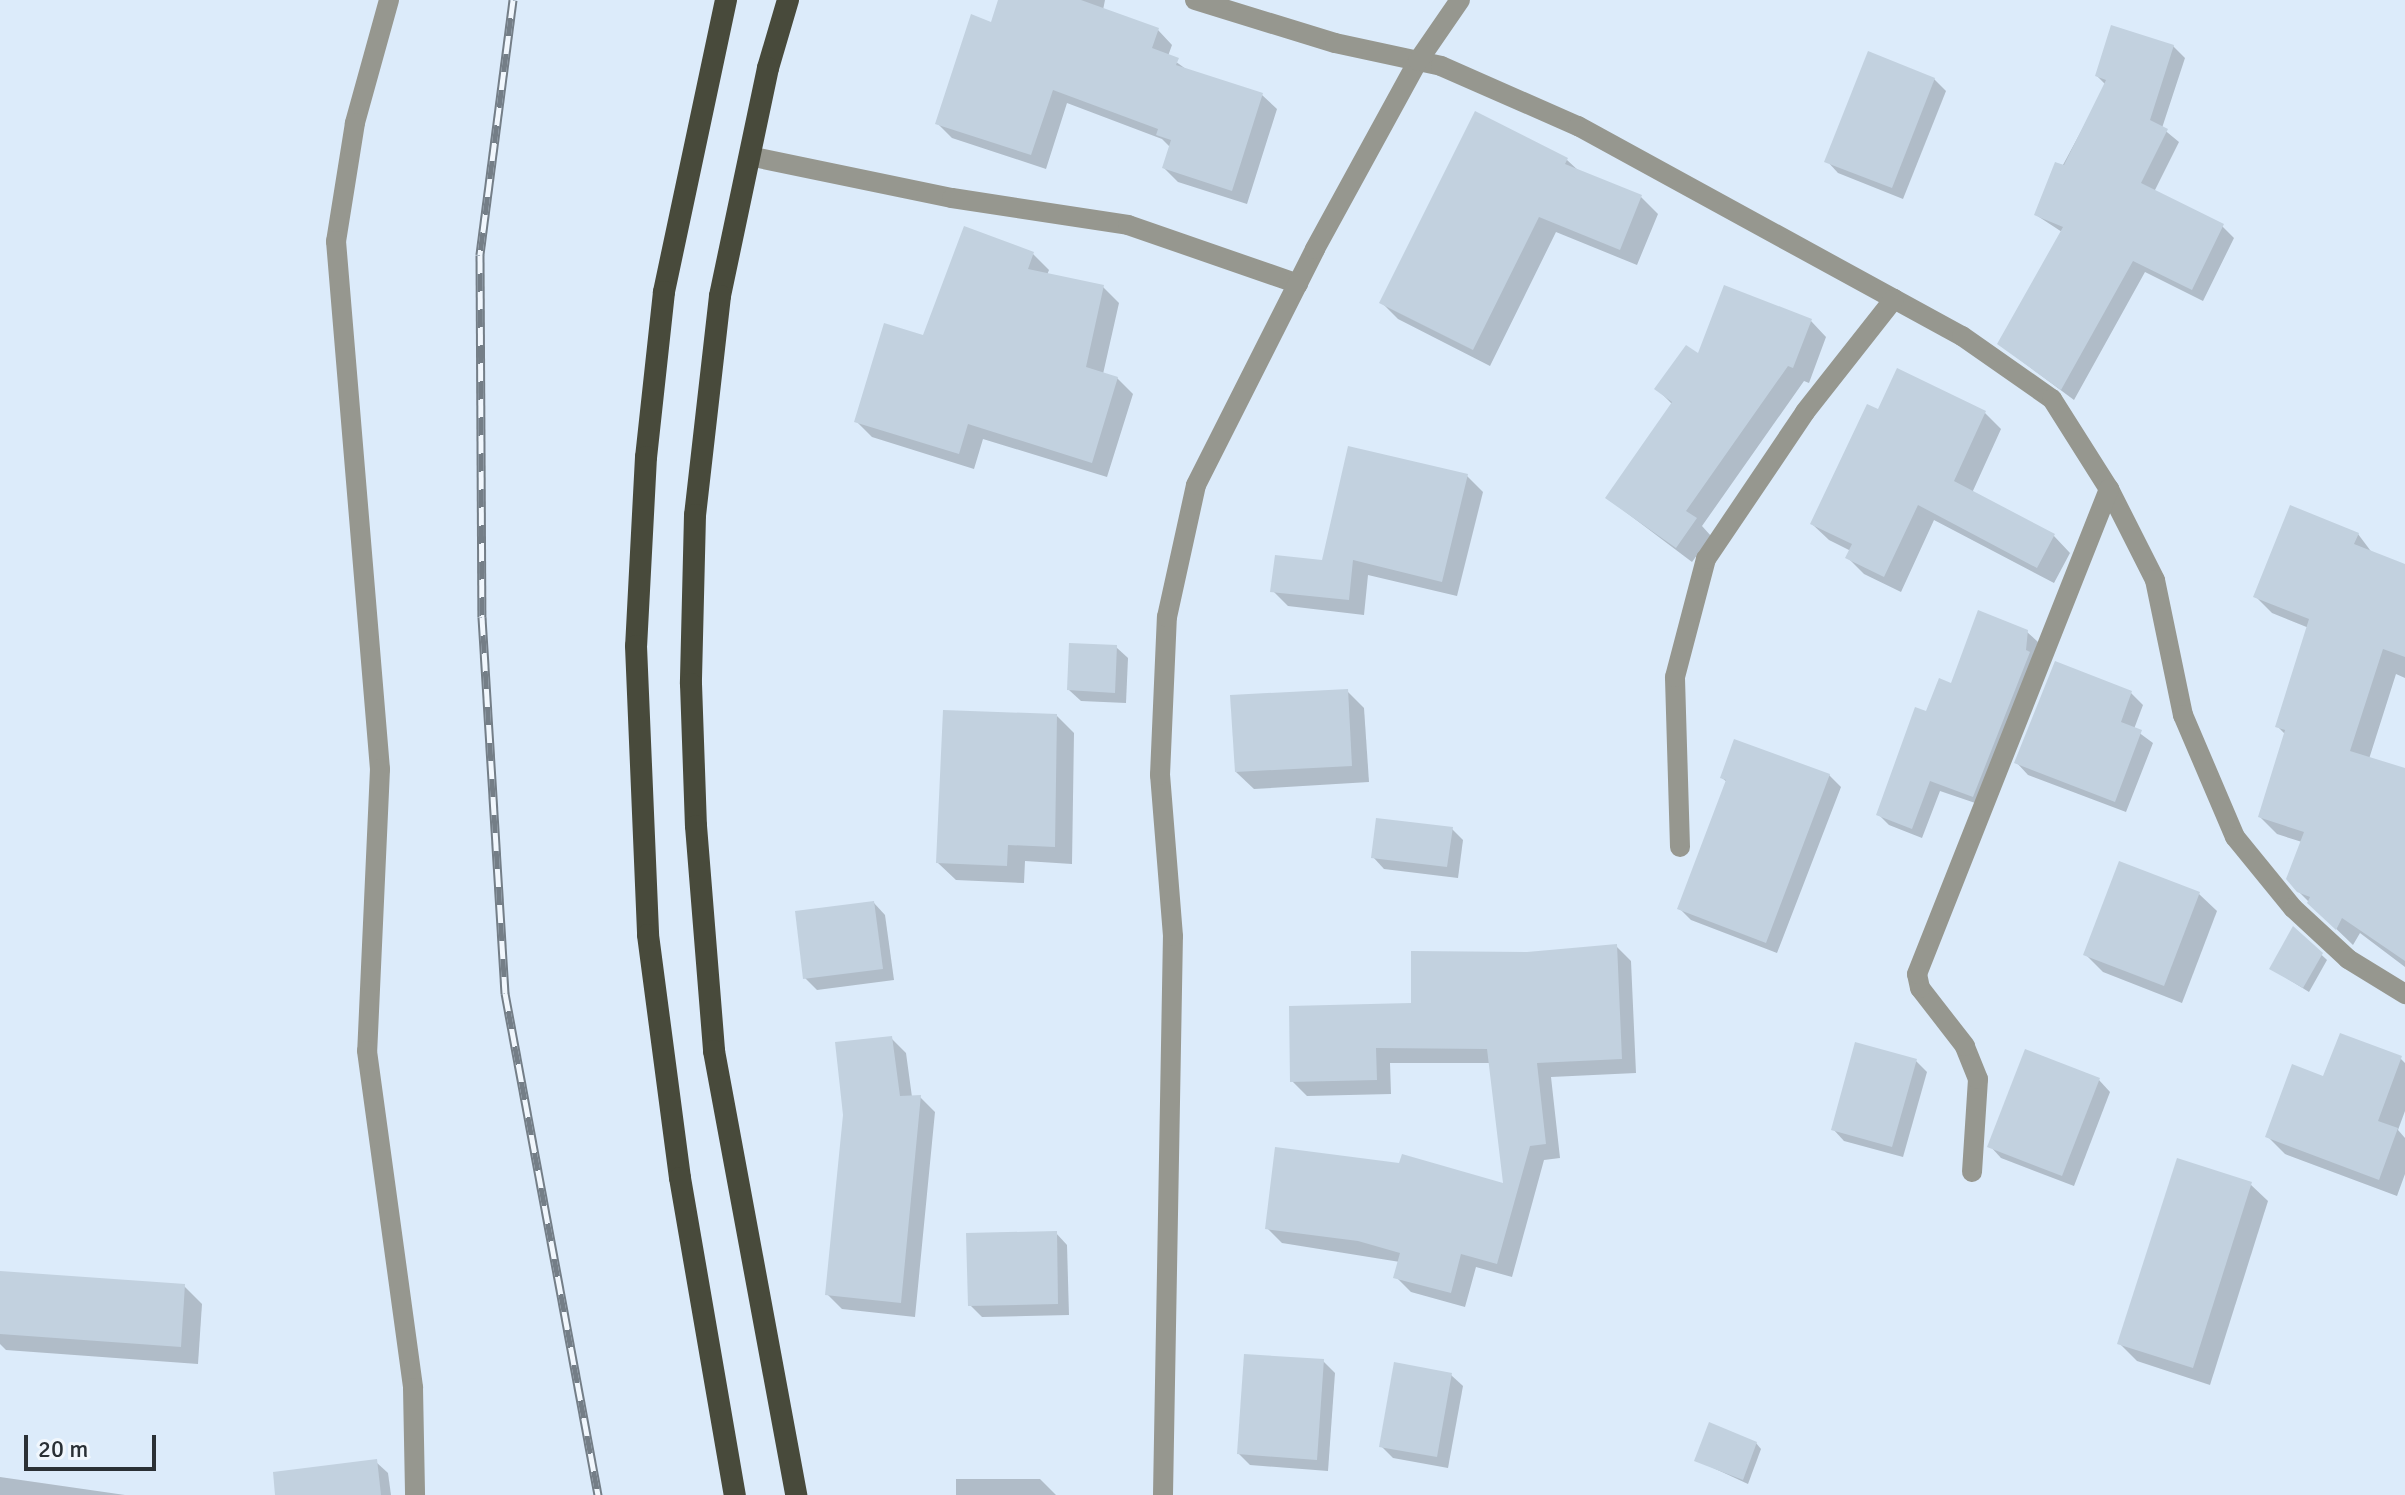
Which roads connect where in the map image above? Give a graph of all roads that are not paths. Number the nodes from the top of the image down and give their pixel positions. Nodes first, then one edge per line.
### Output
1 (389, 0) edge
2 (726, 0) edge
3 (788, 0) edge
4 (1195, 0) edge
5 (1460, 0) edge
6 (1418, 61) junction
7 (749, 156) junction
8 (1298, 284) junction
9 (1894, 299) junction
10 (2109, 489) junction
11 (1680, 847) dead end
12 (2405, 994) edge
13 (1972, 1172) dead end
14 (415, 1495) edge
15 (735, 1495) edge
16 (796, 1495) edge
17 (1163, 1495) edge

1 - 14 street
2 - 15 highway
3 - 7 highway
4 - 6 street
5 - 6 street
6 - 8 street
6 - 9 street
7 - 8 street
7 - 16 highway
8 - 17 street
9 - 10 street
9 - 11 street
10 - 12 street
10 - 13 street

